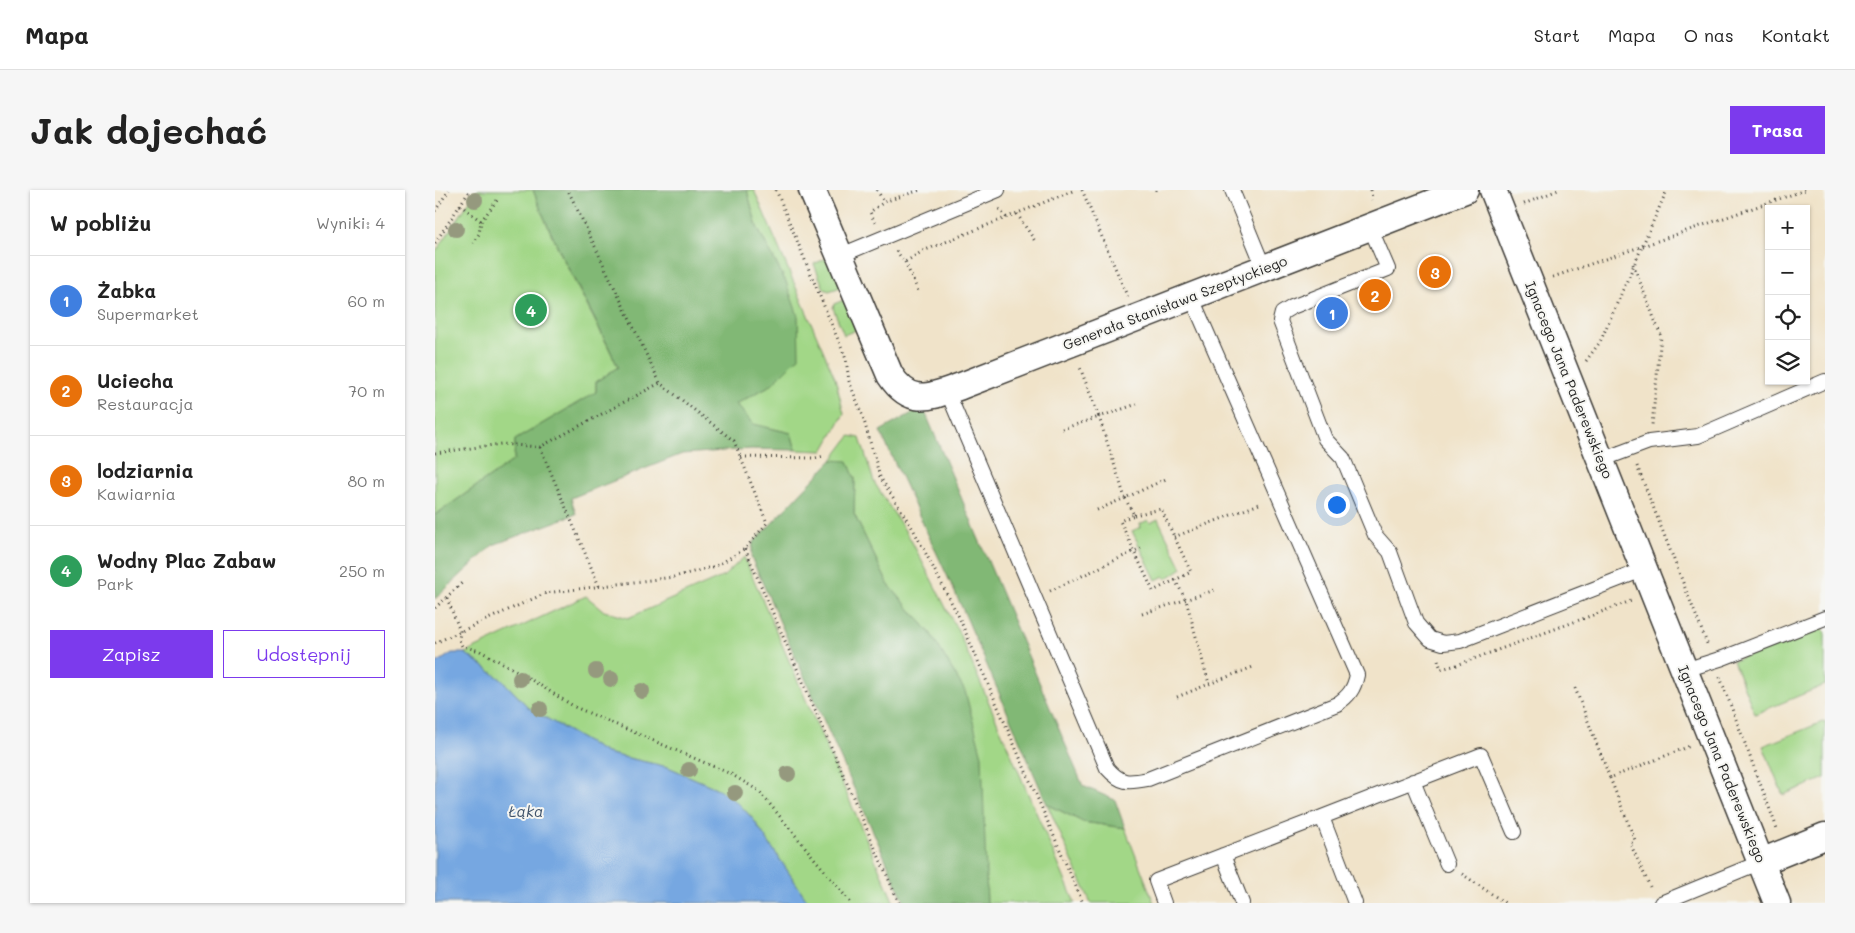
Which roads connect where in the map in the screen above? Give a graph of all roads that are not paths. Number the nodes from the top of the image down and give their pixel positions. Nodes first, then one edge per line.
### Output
1 (812, 190) edge
2 (998, 190) edge
3 (1232, 190) edge
4 (1465, 190) edge
5 (1493, 190) edge
6 (1370, 227) junction
7 (839, 256) junction
8 (1263, 268) junction
9 (1191, 296) junction
10 (1825, 381) edge
11 (947, 391) junction
12 (1601, 460) junction
13 (1645, 570) junction
14 (1825, 618) edge
15 (1685, 670) junction
16 (1413, 781) junction
17 (1322, 817) junction
18 (1514, 832) dead end
19 (1825, 836) edge
20 (1223, 855) junction
21 (1761, 862) junction
22 (1447, 864) road end
23 (1658, 899) edge
24 (1164, 903) edge
25 (1242, 903) edge
26 (1355, 903) edge
27 (1777, 903) edge

1 - 7 street
2 - 7 lane
3 - 8 lane
4 - 6 street, Generała Stanisława Szeptyckiego
5 - 12 street, Ignacego Jana Paderewskiego
6 - 8 street, Generała Stanisława Szeptyckiego
6 - 13 lane
7 - 11 street, Generała Stanisława Szeptyckiego
8 - 9 street, Generała Stanisława Szeptyckiego
9 - 11 street, Generała Stanisława Szeptyckiego
9 - 11 lane
10 - 12 lane
12 - 13 street, Ignacego Jana Paderewskiego
13 - 15 street, Ignacego Jana Paderewskiego
14 - 15 lane
15 - 21 street, Ignacego Jana Paderewskiego
16 - 17 lane
16 - 18 lane
16 - 22 lane
17 - 20 lane
17 - 26 lane
19 - 21 street
20 - 24 lane
20 - 25 lane
21 - 23 lane
21 - 27 street, Ignacego Jana Paderewskiego

